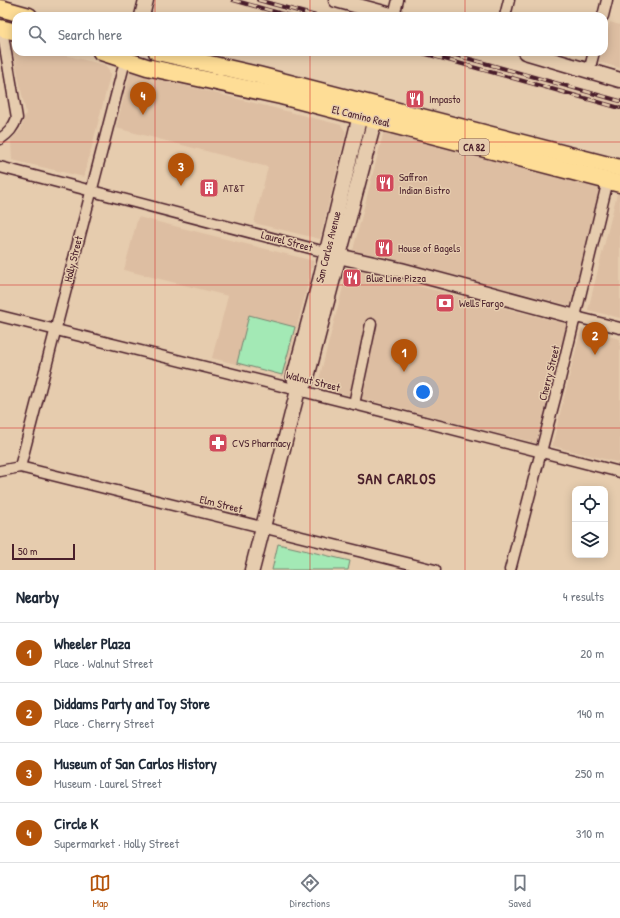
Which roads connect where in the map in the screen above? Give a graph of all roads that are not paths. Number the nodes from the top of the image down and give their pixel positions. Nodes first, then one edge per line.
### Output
1 (136, 0) edge
2 (146, 0) edge
3 (336, 0) edge
4 (398, 0) edge
5 (509, 0) edge
6 (607, 0) edge
7 (0, 8) edge
8 (14, 12) edge
9 (133, 12) edge
10 (143, 12) edge
11 (380, 12) edge
12 (395, 12) edge
13 (506, 12) edge
14 (604, 12) edge
15 (6, 29) edge
16 (126, 56) edge
17 (171, 56) edge
18 (539, 56) edge
19 (593, 56) edge
20 (589, 71) junction
21 (620, 80) edge
22 (369, 111) junction
23 (0, 138) edge
24 (0, 167) edge
25 (615, 174) edge
26 (91, 190) junction
27 (332, 254) junction
28 (0, 316) edge
29 (576, 317) junction
30 (371, 324) dead end
31 (620, 328) edge
32 (55, 329) junction
33 (298, 390) junction
34 (354, 404) junction
35 (540, 453) junction
36 (20, 467) junction
37 (0, 471) edge
38 (620, 472) edge
39 (262, 527) junction
40 (252, 570) edge
41 (435, 570) edge
42 (510, 570) edge

1 - 9 main road
2 - 10 main road
3 - 11 main road
4 - 12 street
5 - 13 street
6 - 14 street
7 - 8 main road
15 - 23 street
16 - 22 main road, El Camino Real / CA 82
16 - 26 street, Holly Street
17 - 22 main road, El Camino Real / CA 82
18 - 20 main road
19 - 20 street
20 - 21 main road
22 - 25 main road, El Camino Real / CA 82
22 - 27 main road, San Carlos Avenue
24 - 26 street, Laurel Street
25 - 29 street, Cherry Street
26 - 27 street, Laurel Street
26 - 32 street, Holly Street
27 - 29 main road, Laurel Street
27 - 33 main road, San Carlos Avenue
28 - 32 street, Walnut Street
29 - 31 street, Laurel Street
29 - 35 street, Cherry Street
30 - 34 street
32 - 33 street, Walnut Street
32 - 36 street, Holly Street
33 - 34 street, Walnut Street
33 - 39 main road, San Carlos Avenue
34 - 35 street, Walnut Street
35 - 38 street, Walnut Street
35 - 42 street, Cherry Street
36 - 37 street, Elm Street
36 - 39 street, Elm Street
39 - 40 main road, San Carlos Avenue
39 - 41 street, Elm Street

